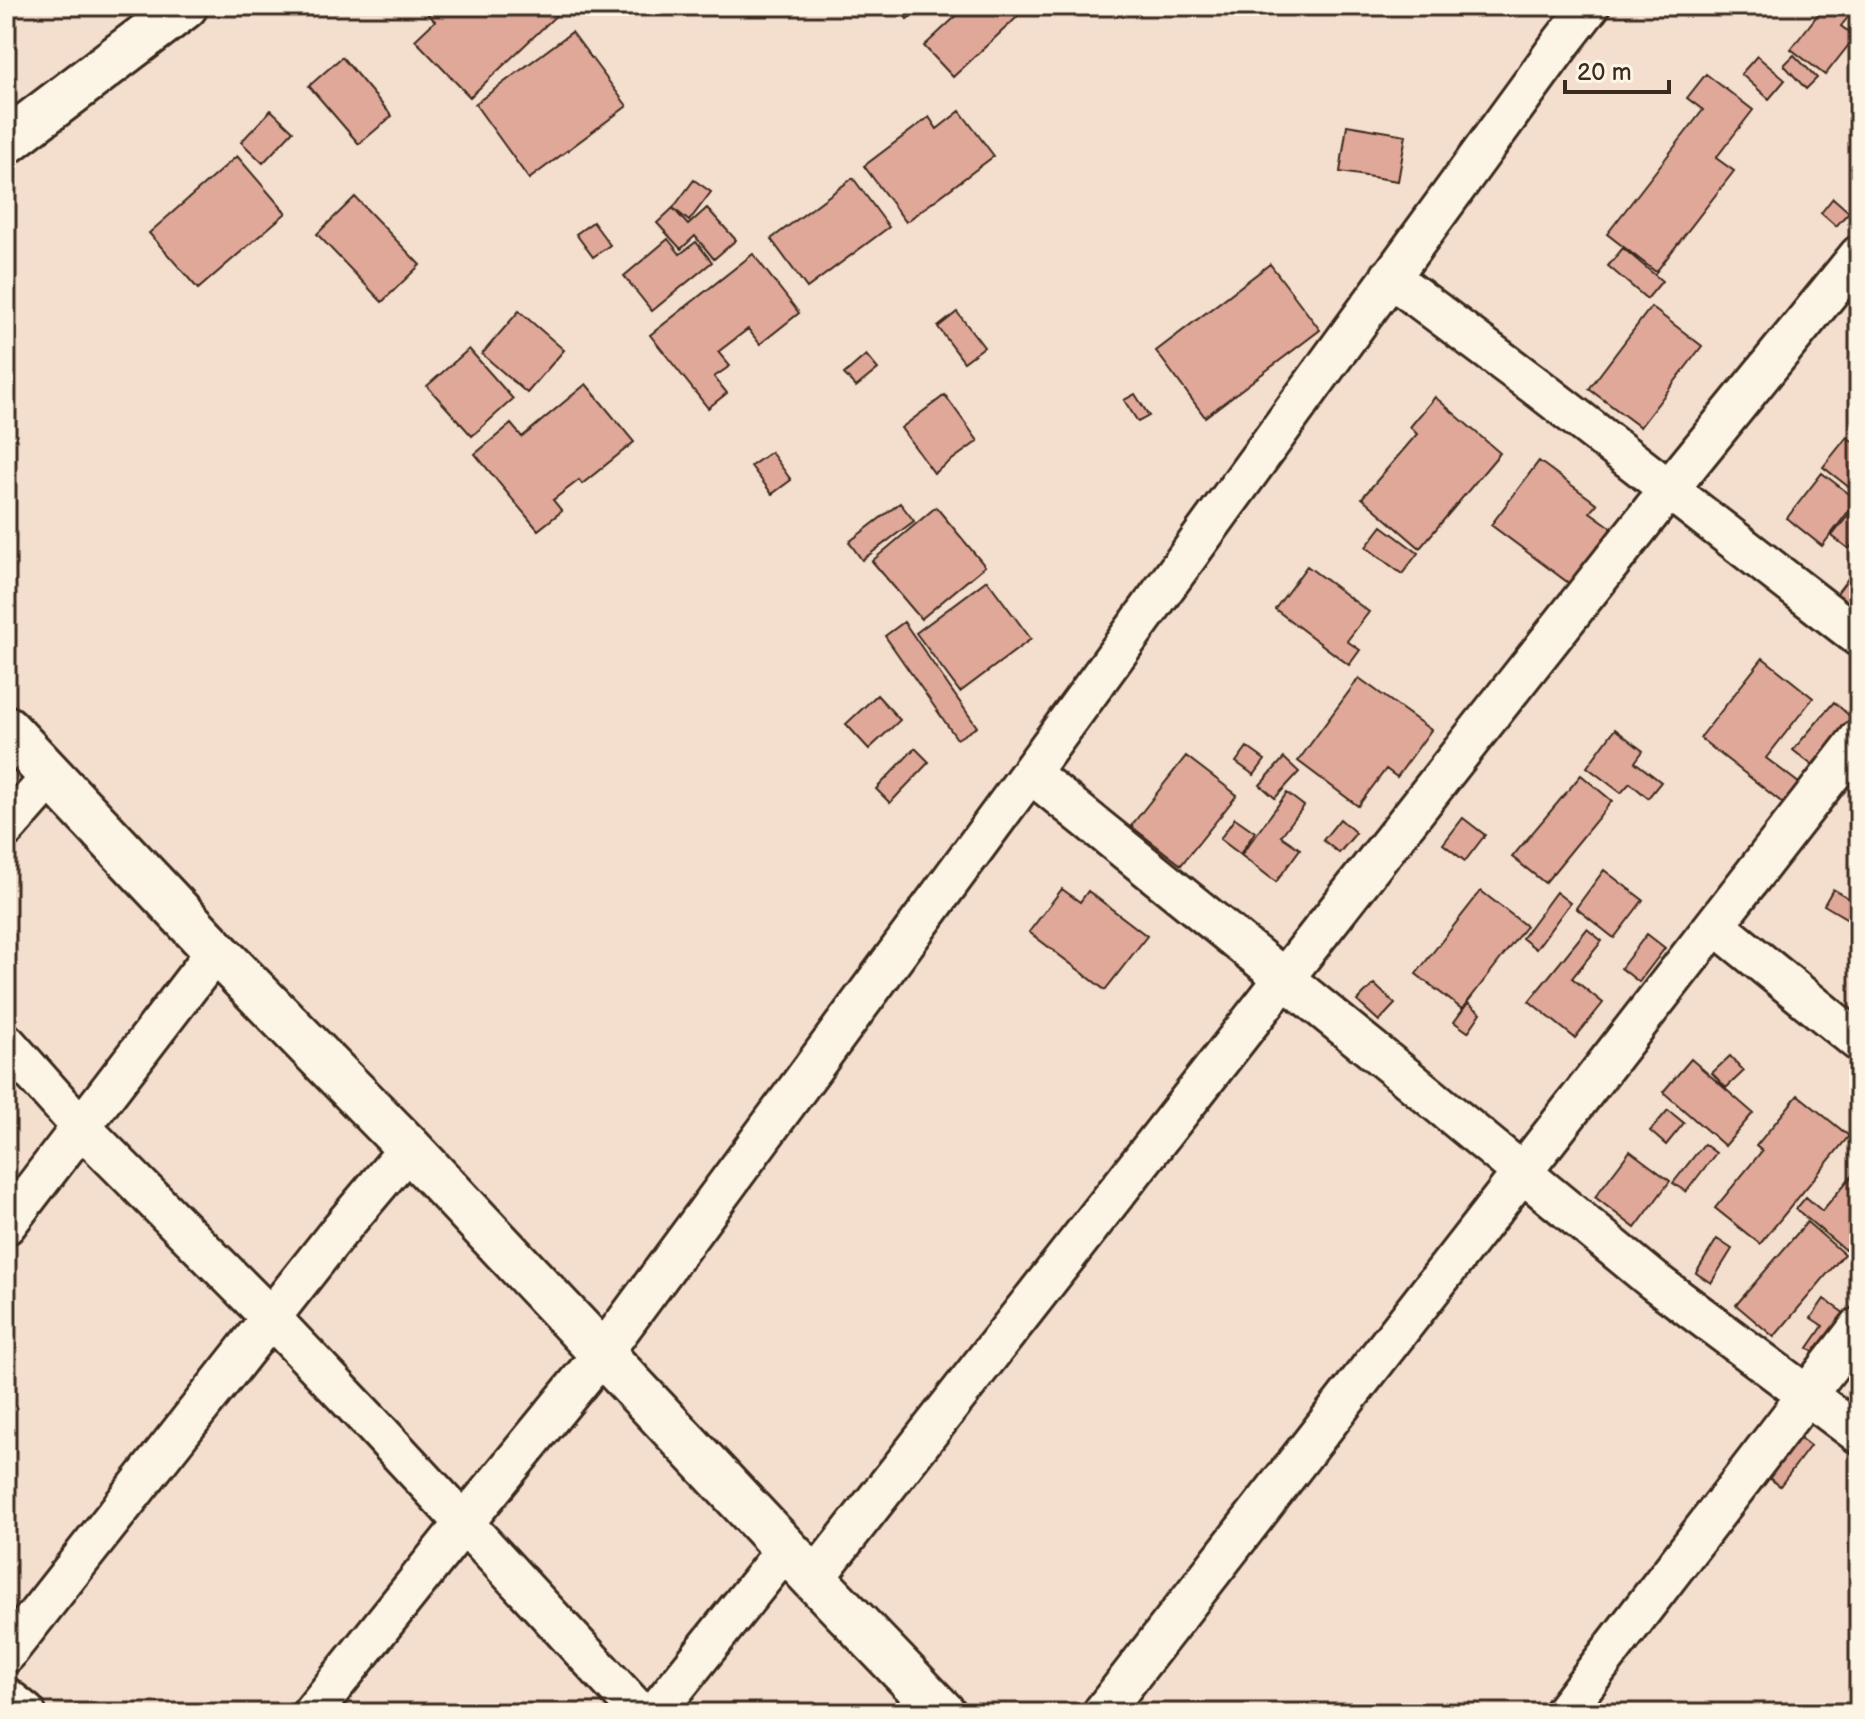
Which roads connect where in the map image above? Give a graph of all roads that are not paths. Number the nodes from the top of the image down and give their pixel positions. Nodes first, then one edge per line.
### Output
1 (185, 6) edge
2 (1590, 6) edge
3 (6, 142) edge
4 (1859, 255) edge
5 (1390, 277) junction
6 (1669, 489) junction
7 (1859, 637) edge
8 (6, 728) edge
9 (1859, 739) edge
10 (1030, 773) junction
11 (51, 777) junction
12 (6, 828) edge
13 (1715, 925) junction
14 (216, 951) junction
15 (1285, 980) junction
16 (1859, 1042) edge
17 (6, 1043) edge
18 (82, 1128) junction
19 (409, 1148) junction
20 (1523, 1173) junction
21 (6, 1225) edge
22 (271, 1318) junction
23 (1859, 1327) edge
24 (602, 1354) junction
25 (1806, 1394) junction
26 (1859, 1434) edge
27 (464, 1523) junction
28 (800, 1564) junction
29 (6, 1654) edge
30 (6, 1697) edge
31 (26, 1713) edge
32 (312, 1713) edge
33 (640, 1713) edge
34 (655, 1713) edge
35 (943, 1713) edge
36 (1102, 1713) edge
37 (1563, 1713) edge

1 - 3 street
2 - 5 street
4 - 6 street
5 - 6 street
5 - 10 street
6 - 7 street
6 - 15 street
8 - 11 street
9 - 13 street
10 - 15 street
10 - 24 street
11 - 12 street
11 - 14 street
13 - 16 street
13 - 20 street
14 - 18 street
14 - 19 street
15 - 20 street
15 - 28 street
17 - 18 street
18 - 21 street
18 - 22 street
19 - 22 street
19 - 24 street
20 - 25 street
20 - 36 street
22 - 27 street
22 - 29 street
23 - 25 street
24 - 27 street
24 - 28 street
25 - 26 street
25 - 37 street
27 - 32 street
27 - 33 street
28 - 34 street
28 - 35 street
30 - 31 street

